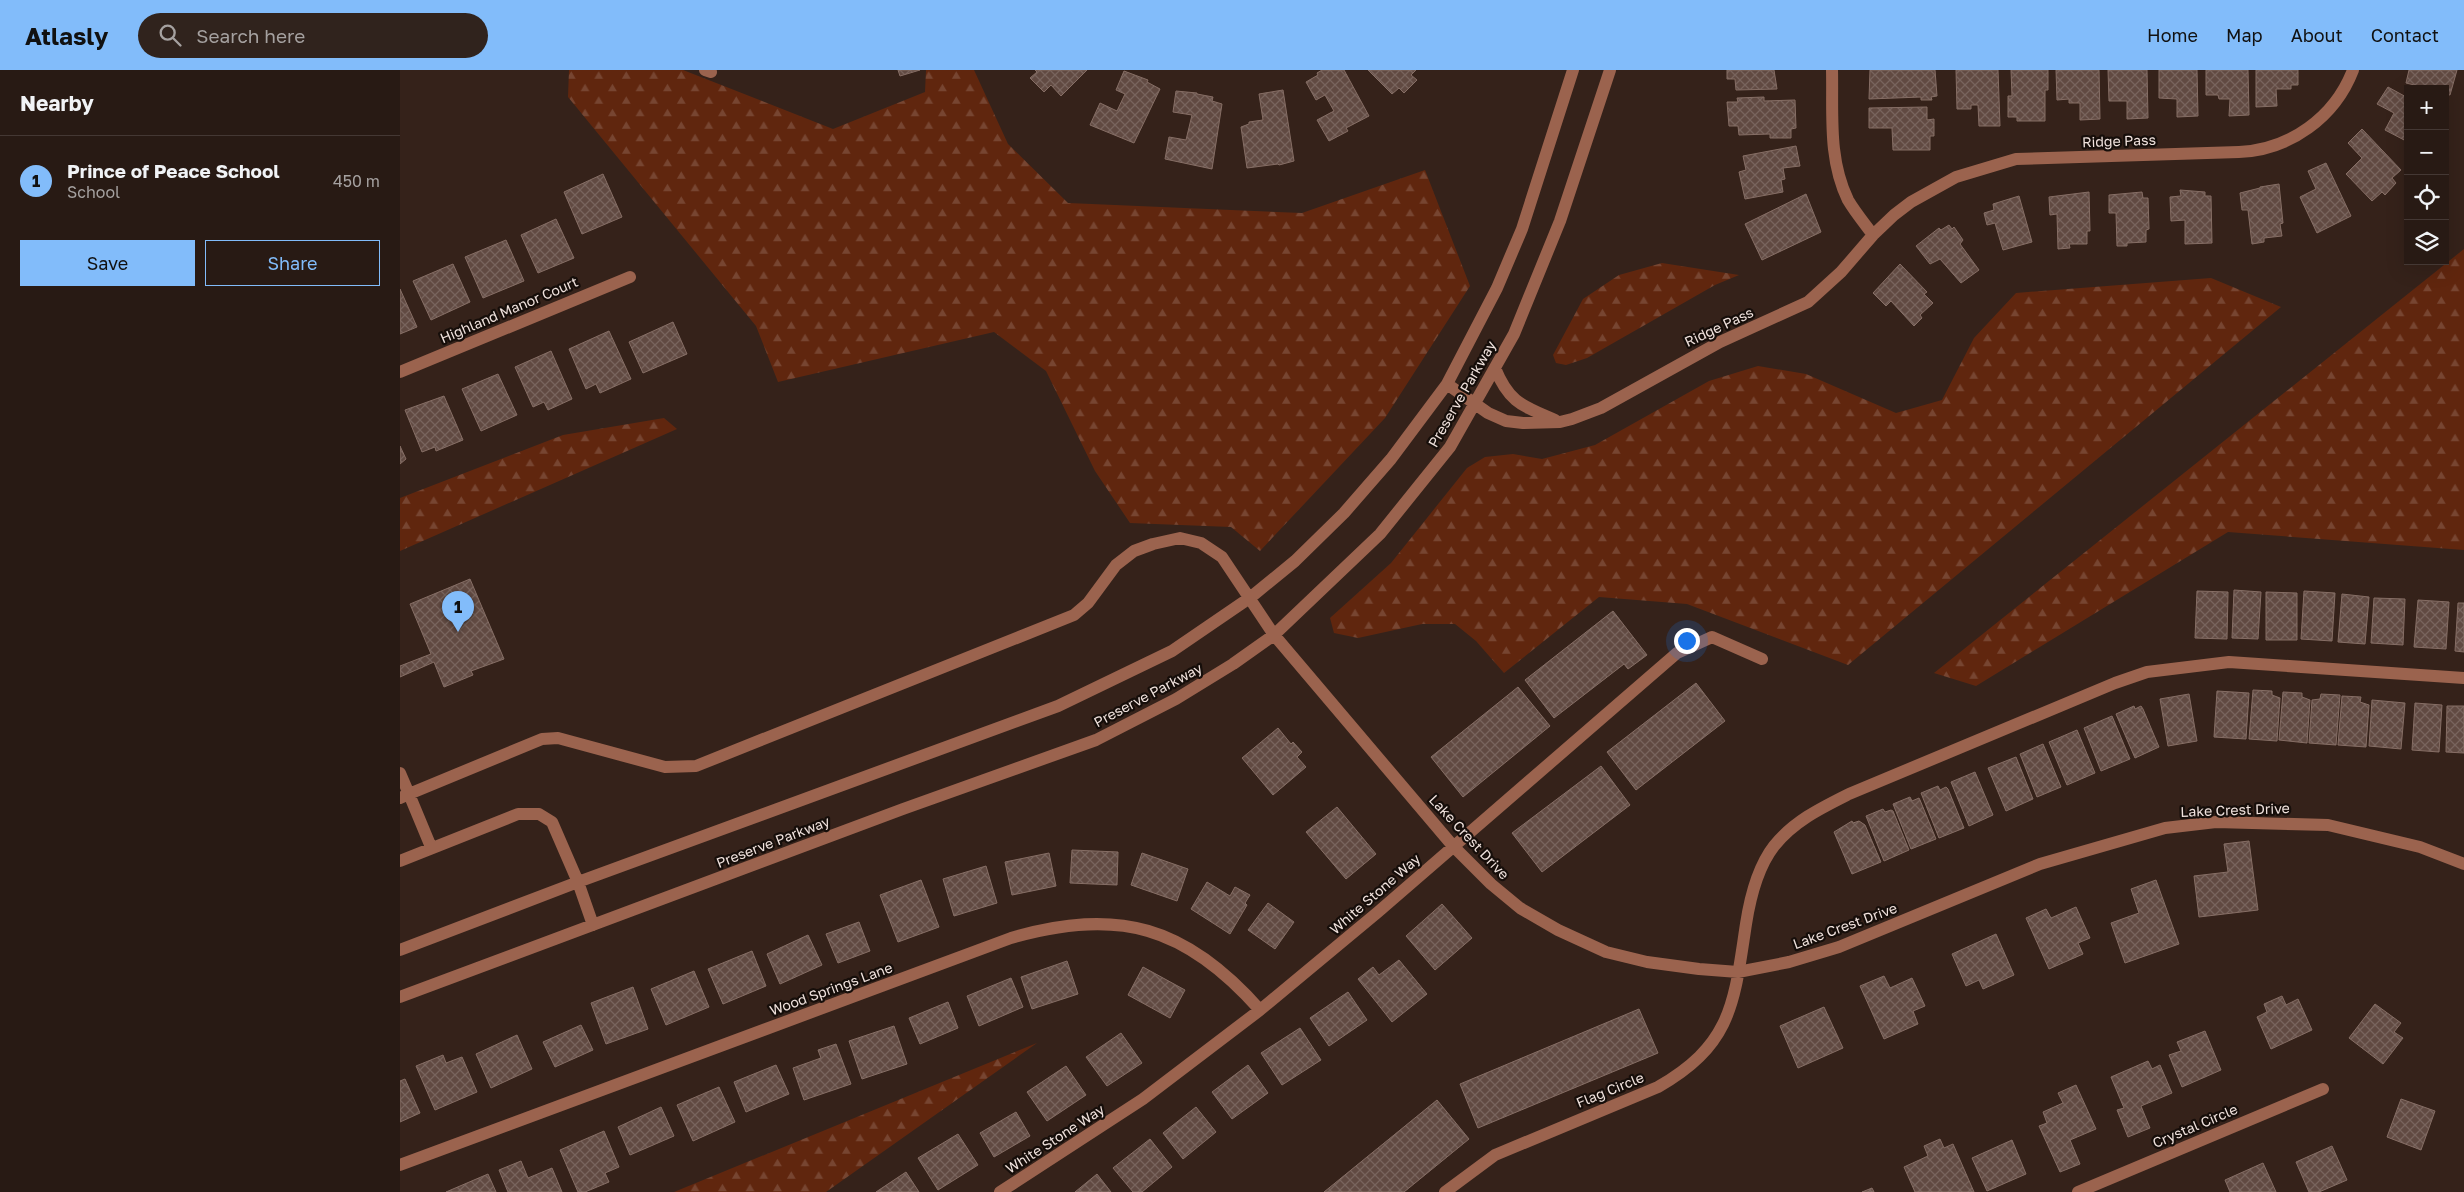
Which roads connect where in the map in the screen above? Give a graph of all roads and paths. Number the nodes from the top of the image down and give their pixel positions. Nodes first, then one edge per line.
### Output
1 (1573, 70) edge
2 (1610, 70) edge
3 (1832, 70) edge
4 (2353, 70) edge
5 (1873, 235) junction
6 (630, 277) dead end
7 (1495, 368) junction
8 (400, 372) edge
9 (1446, 384) junction
10 (1475, 403) junction
11 (1560, 422) junction
12 (1251, 598) junction
13 (1274, 634) junction
14 (1762, 660) dead end
15 (2464, 678) edge
16 (400, 773) edge
17 (404, 796) edge
18 (1453, 846) junction
19 (431, 848) junction
20 (400, 861) edge
21 (2464, 864) edge
22 (578, 882) junction
23 (593, 925) junction
24 (400, 950) edge
25 (1738, 972) junction
26 (400, 997) edge
27 (1260, 1010) junction
28 (2323, 1089) dead end
29 (400, 1165) edge
30 (1000, 1192) edge
31 (1445, 1192) edge
32 (2078, 1192) edge

1 - 9 street, Preserve Parkway
2 - 7 street, Preserve Parkway
3 - 5 street
4 - 5 street, Ridge Pass
5 - 11 street, Ridge Pass
6 - 8 street, Highland Manor Court
7 - 10 street, Preserve Parkway
7 - 11 street
9 - 10 street, Ridge Pass
9 - 12 street, Preserve Parkway
10 - 11 street, Ridge Pass
10 - 13 street, Preserve Parkway
12 - 13 street, Lake Crest Drive
12 - 17 street, Lake Crest Drive
12 - 22 street, Preserve Parkway
13 - 18 street, Lake Crest Drive
13 - 23 street, Preserve Parkway
14 - 18 street, White Stone Way
15 - 25 street, Flag Circle
16 - 17 street
17 - 19 street
18 - 25 street, Lake Crest Drive
18 - 27 street, White Stone Way
19 - 20 street
19 - 22 street
21 - 25 street, Lake Crest Drive
22 - 23 street
22 - 24 street, Preserve Parkway
23 - 26 street, Preserve Parkway
25 - 31 street, Flag Circle
27 - 29 street, Wood Springs Lane
27 - 30 street, White Stone Way
28 - 32 street, Crystal Circle

